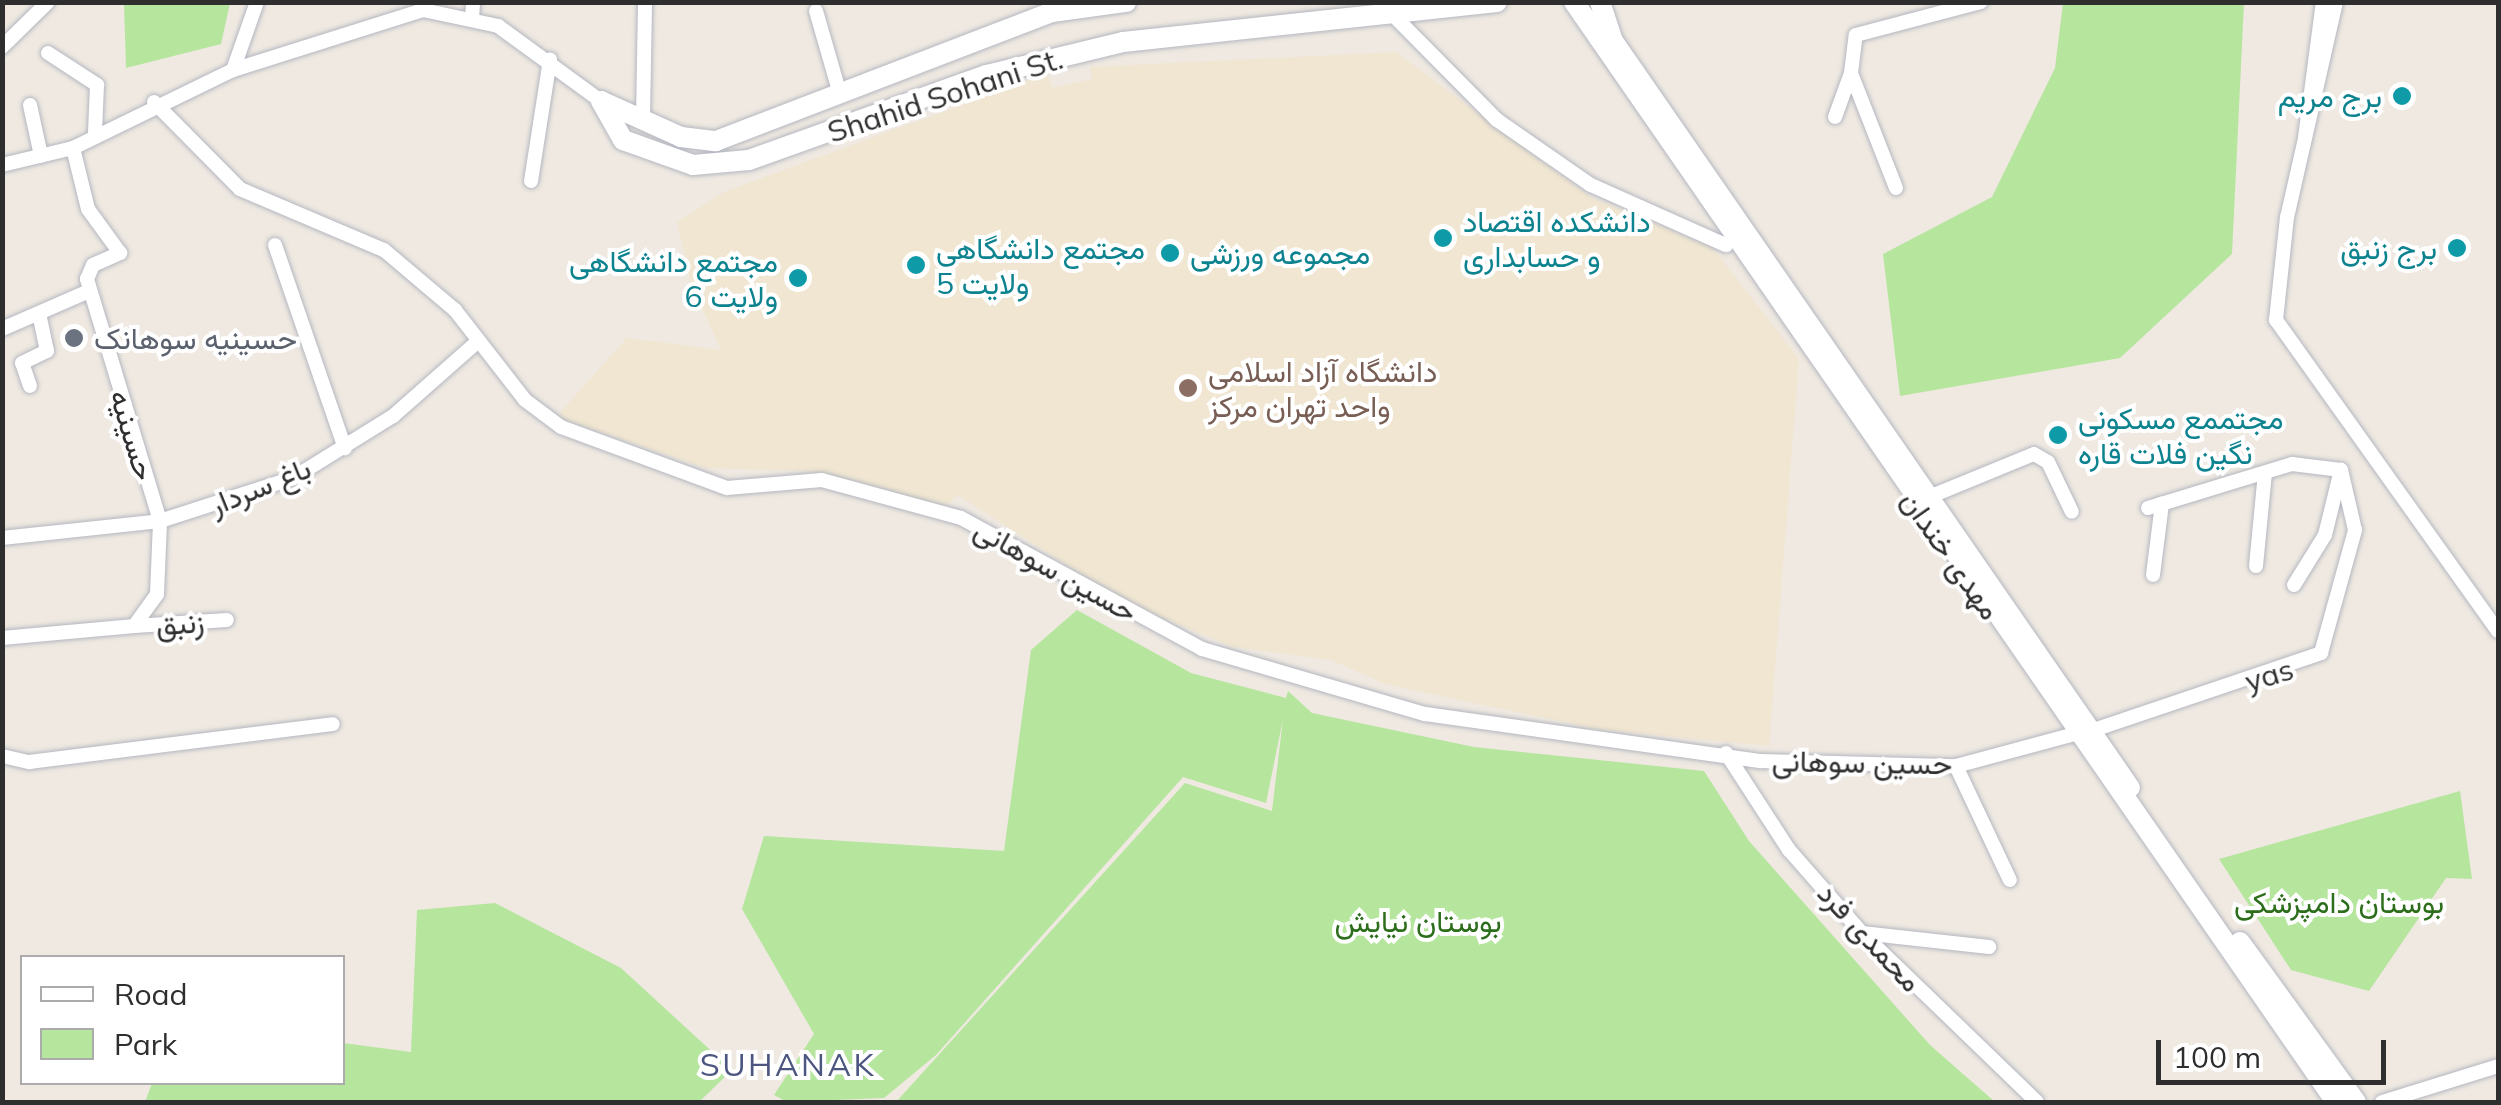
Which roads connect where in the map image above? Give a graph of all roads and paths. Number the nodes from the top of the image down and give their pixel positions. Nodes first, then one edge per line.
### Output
1 (48, 2) edge
2 (257, 2) edge
3 (645, 2) edge
4 (1126, 2) edge
5 (1498, 2) edge
6 (1574, 2) edge
7 (1600, 2) edge
8 (1981, 2) edge
9 (2323, 2) edge
10 (2336, 2) edge
11 (1077, 4) edge
12 (473, 10) edge
13 (816, 12) dead end
14 (1395, 18) junction
15 (2, 47) edge
16 (48, 53) dead end
17 (550, 58) junction
18 (234, 70) junction
19 (1852, 73) junction
20 (838, 87) junction
21 (601, 101) junction
22 (154, 102) junction
23 (30, 105) dead end
24 (1836, 117) dead end
25 (643, 118) junction
26 (95, 132) junction
27 (2304, 138) junction
28 (73, 148) junction
29 (42, 156) junction
30 (2, 166) edge
31 (530, 182) dead end
32 (1896, 188) dead end
33 (275, 244) dead end
34 (1726, 245) dead end
35 (89, 291) junction
36 (40, 319) junction
37 (2, 329) edge
38 (478, 341) junction
39 (30, 386) dead end
40 (345, 448) junction
41 (2341, 470) junction
42 (2265, 472) junction
43 (1929, 497) junction
44 (2072, 512) dead end
45 (160, 521) junction
46 (2, 538) edge
47 (2256, 566) dead end
48 (2152, 575) dead end
49 (2294, 585) dead end
50 (226, 620) dead end
51 (134, 626) junction
52 (2498, 631) edge
53 (2, 638) edge
54 (333, 724) dead end
55 (2083, 733) junction
56 (1726, 753) junction
57 (2, 756) edge
58 (1956, 766) junction
59 (2010, 880) dead end
60 (1862, 933) junction
61 (1990, 947) dead end
62 (2498, 1066) edge
63 (2036, 1102) edge
64 (2336, 1102) edge
65 (2356, 1102) edge
66 (2382, 1102) edge

1 - 15 street
2 - 18 street
3 - 25 street
4 - 11 main road, Shahid Sohani St.
5 - 14 main road, Shahid Sohani St.
6 - 55 main road, مهدی خندان
7 - 43 main road, مهدی خندان
8 - 19 street
9 - 27 street
10 - 27 street
11 - 20 main road, Shahid Sohani St.
12 - 17 street, Shahid Sohani St.
12 - 18 street, Shahid Sohani St.
13 - 20 street
14 - 21 main road, Shahid Sohani St.
14 - 34 street
16 - 26 street
17 - 21 street, Shahid Sohani St.
17 - 31 street
18 - 22 street, Shahid Sohani St.
19 - 24 street
19 - 32 street
20 - 25 main road, Shahid Sohani St.
21 - 25 main road, Shahid Sohani St.
22 - 26 street, Shahid Sohani St.
22 - 38 street, حسین سوهانی
23 - 29 street
26 - 28 street, Shahid Sohani St.
27 - 52 street
28 - 29 street, Shahid Sohani St.
28 - 35 street
29 - 30 street, Shahid Sohani St.
33 - 40 street
35 - 36 street
35 - 45 street, حسینیه
36 - 37 street
36 - 39 street
38 - 40 street, باغ سردار
38 - 56 street, حسین سوهانی
40 - 45 street, باغ سردار
41 - 42 street
41 - 49 street
41 - 55 street, yas
42 - 47 street
42 - 48 street
43 - 44 street
43 - 55 main road, مهدی خندان
45 - 46 street, باغ سردار
45 - 51 street
50 - 51 street, زنبق
51 - 53 street, زنبق
54 - 57 street
55 - 58 street, حسین سوهانی
55 - 64 main road, مهدی خندان
55 - 65 main road, مهدی خندان
56 - 58 street, حسین سوهانی
56 - 60 street, محمدی فرد
58 - 59 street
60 - 61 street
60 - 63 street, محمدی فرد
62 - 66 street

